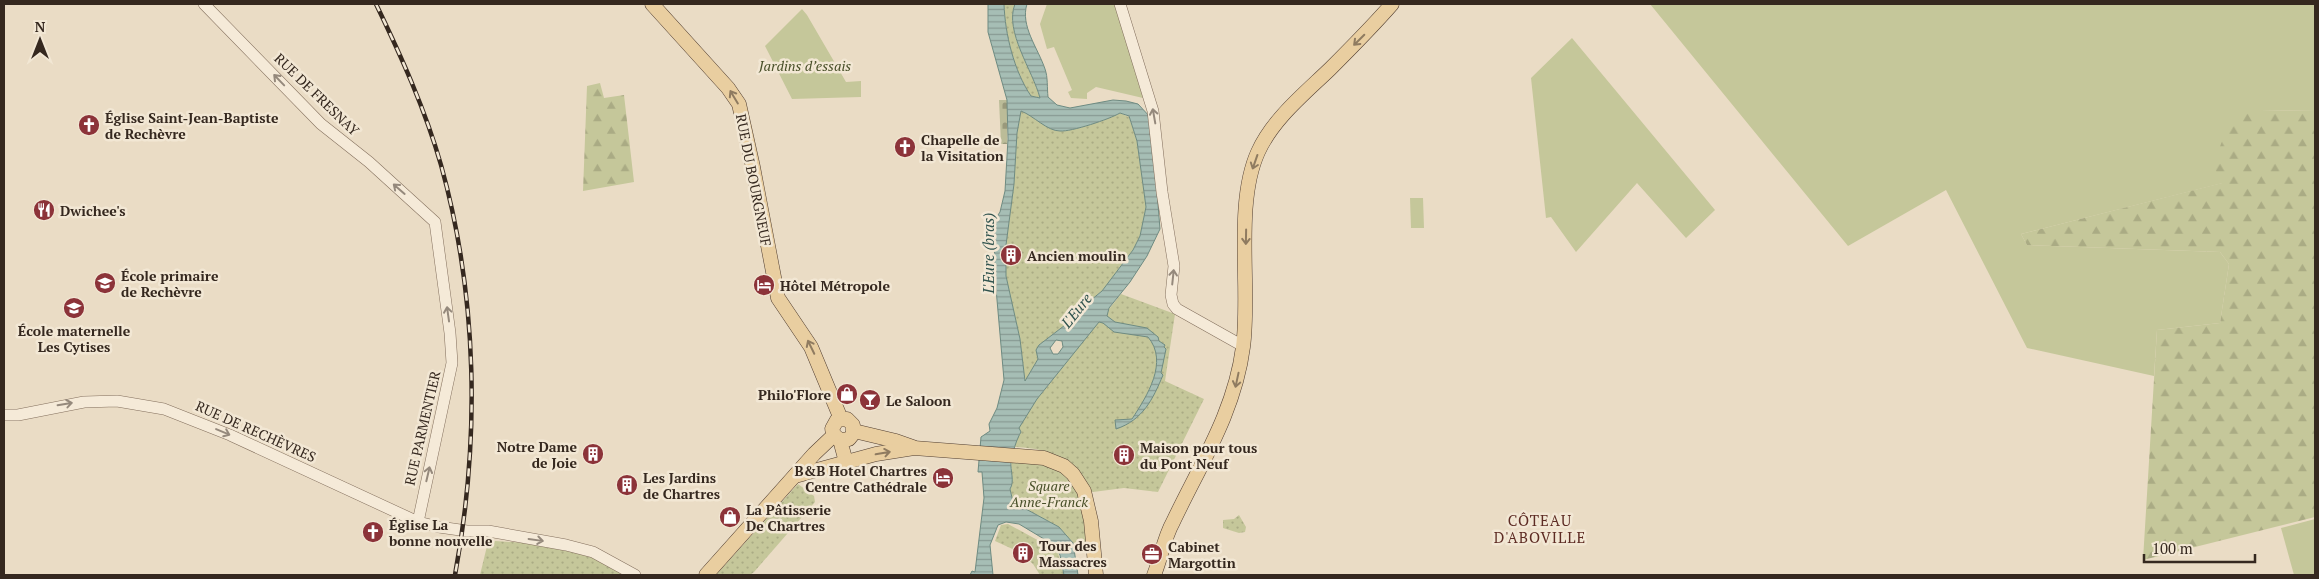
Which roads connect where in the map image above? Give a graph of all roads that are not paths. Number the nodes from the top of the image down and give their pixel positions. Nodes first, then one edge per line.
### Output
1 (204, 4) edge
2 (652, 4) edge
3 (1120, 4) edge
4 (1392, 4) edge
5 (435, 222) joint
6 (1243, 346) junction
7 (4, 415) edge
8 (845, 436) junction
9 (914, 448) junction
10 (849, 461) junction
11 (795, 476) junction
12 (418, 522) junction
13 (636, 575) edge
14 (706, 575) edge
15 (1096, 575) edge
16 (1154, 575) edge

5 -> 1 street, RUE DE FRESNAY
8 -> 2 main road, RUE DU BOURGNEUF
6 -> 3 street
4 -> 6 main road
12 -> 5 street, RUE PARMENTIER
6 -> 16 main road
7 -> 12 street, RUE DE RECHÈVRES
8 - 9 main road
8 - 10 main road
8 - 11 main road
10 -> 9 main road
9 - 15 main road
10 - 11 main road
11 - 14 main road
12 -> 13 street, RUE DE RECHÈVRES

